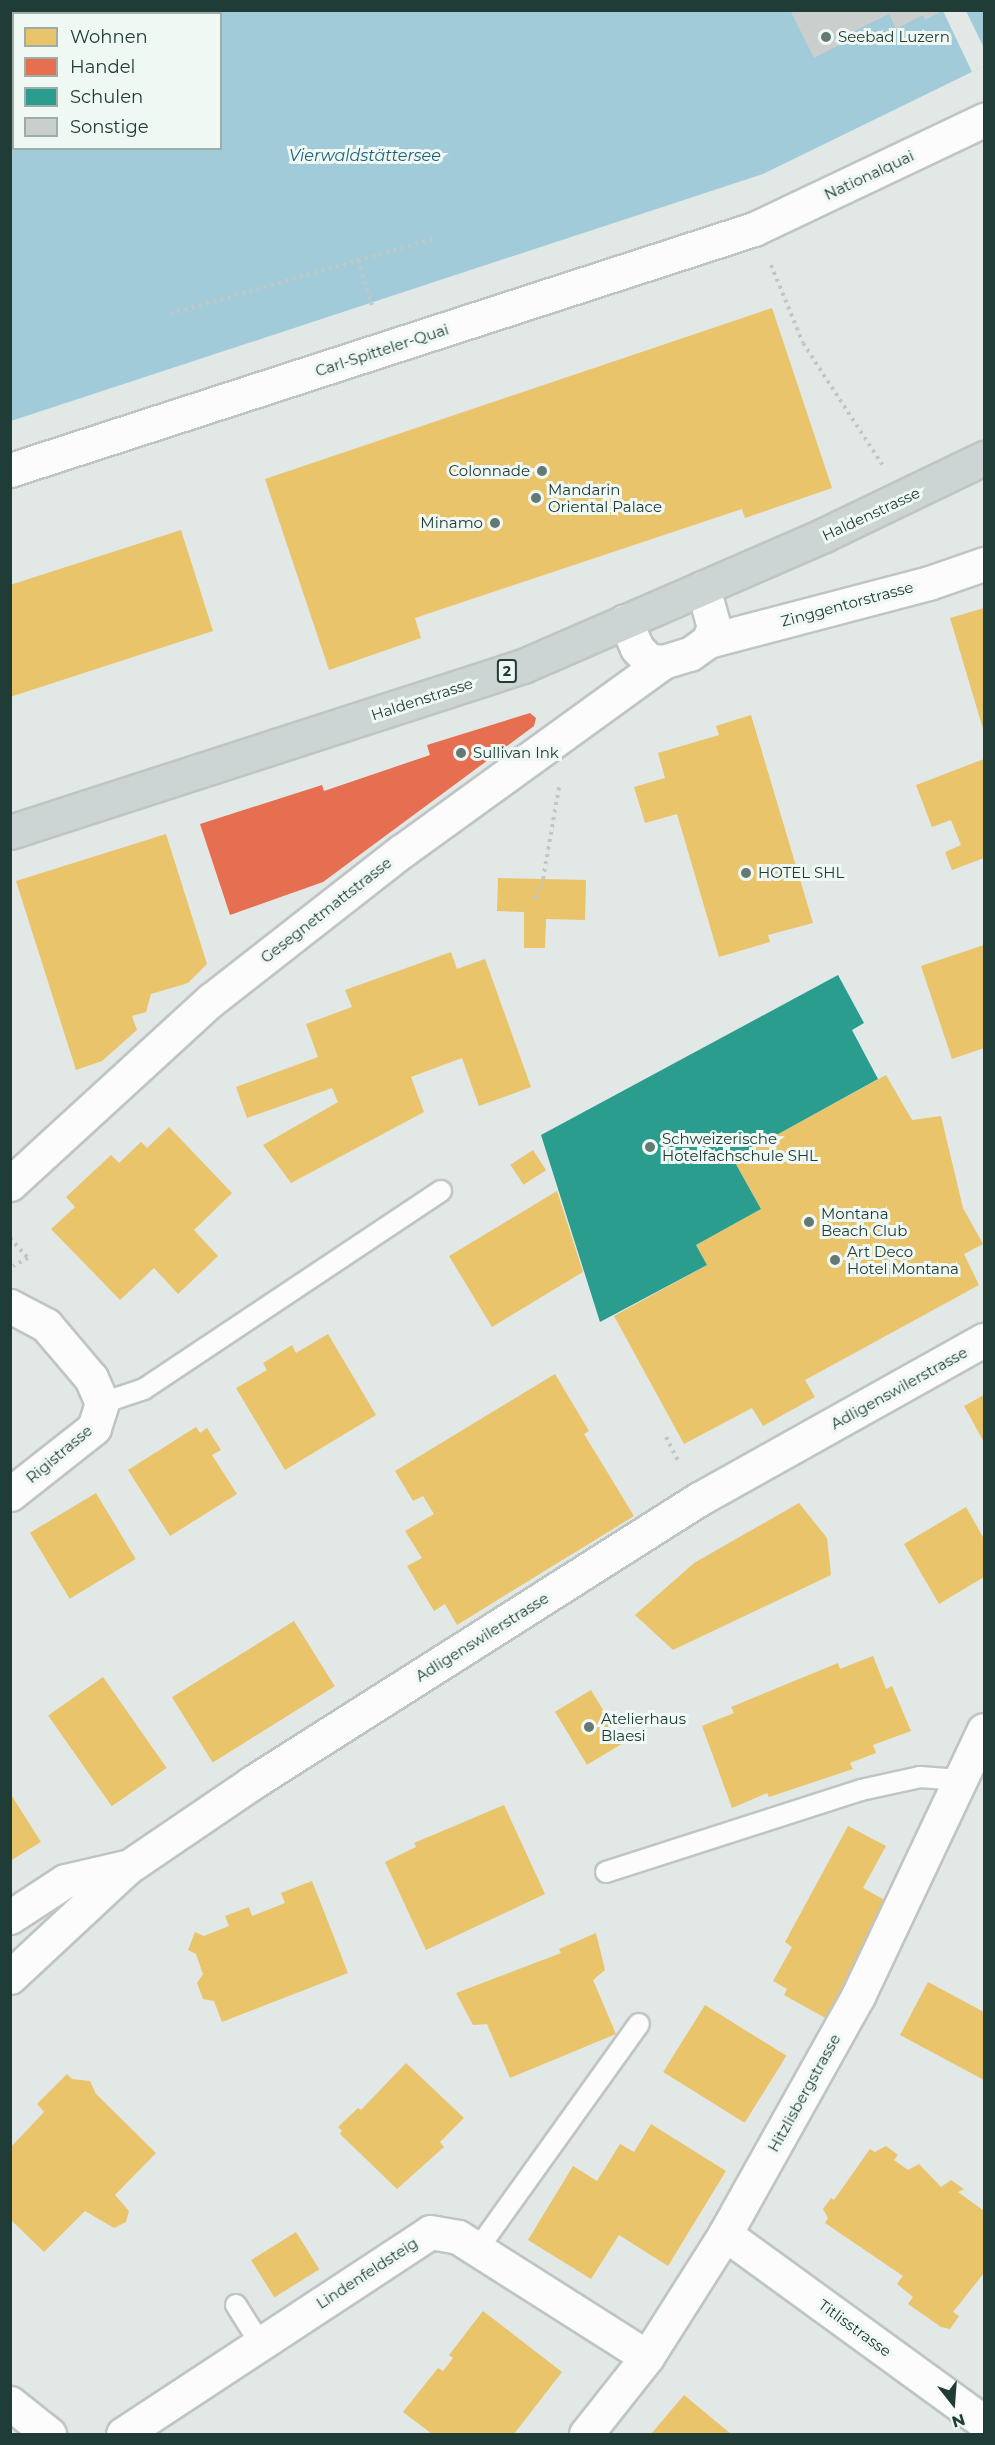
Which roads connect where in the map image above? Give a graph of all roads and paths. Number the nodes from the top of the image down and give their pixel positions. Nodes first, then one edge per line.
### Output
1 (984, 120) edge
2 (754, 229) junction
3 (433, 239) dead end
4 (358, 260) junction
5 (372, 305) dead end
6 (170, 314) dead end
7 (984, 458) edge
8 (883, 466) dead end
9 (10, 470) edge
10 (984, 564) edge
11 (703, 588) junction
12 (626, 621) junction
13 (708, 641) junction
14 (663, 662) junction
15 (566, 733) junction
16 (10, 832) edge
17 (535, 899) dead end
18 (10, 1184) edge
19 (441, 1191) dead end
20 (10, 1238) edge
21 (10, 1267) edge
22 (10, 1306) edge
23 (984, 1341) edge
24 (102, 1403) junction
25 (10, 1494) edge
26 (984, 1730) edge
27 (960, 1780) junction
28 (128, 1867) junction
29 (606, 1872) dead end
30 (10, 1917) edge
31 (10, 1977) edge
32 (639, 2024) dead end
33 (725, 2234) junction
34 (477, 2250) junction
35 (236, 2305) dead end
36 (260, 2343) junction
37 (647, 2357) junction
38 (10, 2403) edge
39 (984, 2422) edge
40 (49, 2434) edge
41 (123, 2434) edge
42 (586, 2434) edge

1 - 2 street, Nationalquai
2 - 8 path
2 - 9 street, Carl-Spitteler-Quai
3 - 4 path
4 - 5 path
4 - 6 path
7 - 11 main road, Haldenstrasse / 2
10 - 13 street, Zinggentorstrasse
11 - 12 main road, Haldenstrasse / 2
11 - 13 street
12 - 14 street
12 - 16 main road, Haldenstrasse / 2
13 - 14 street, Zinggentorstrasse
14 - 15 street, Gesegnetmattstrasse
15 - 17 path
15 - 18 street, Gesegnetmattstrasse
19 - 24 lane
20 - 21 path
22 - 24 street
23 - 28 street, Adligenswilerstrasse
24 - 25 street, Rigistrasse
26 - 27 street, Hitzlisbergstrasse
27 - 29 lane
27 - 33 street, Hitzlisbergstrasse
28 - 30 street
28 - 31 street, Adligenswilerstrasse
32 - 34 lane
33 - 37 street, Hitzlisbergstrasse
33 - 39 street, Titlisstrasse
34 - 36 street, Lindenfeldsteig
34 - 37 street, Lindenfeldsteig
35 - 36 lane
36 - 41 street, Lindenfeldsteig
37 - 42 street, Hitzlisbergstrasse
38 - 40 street

